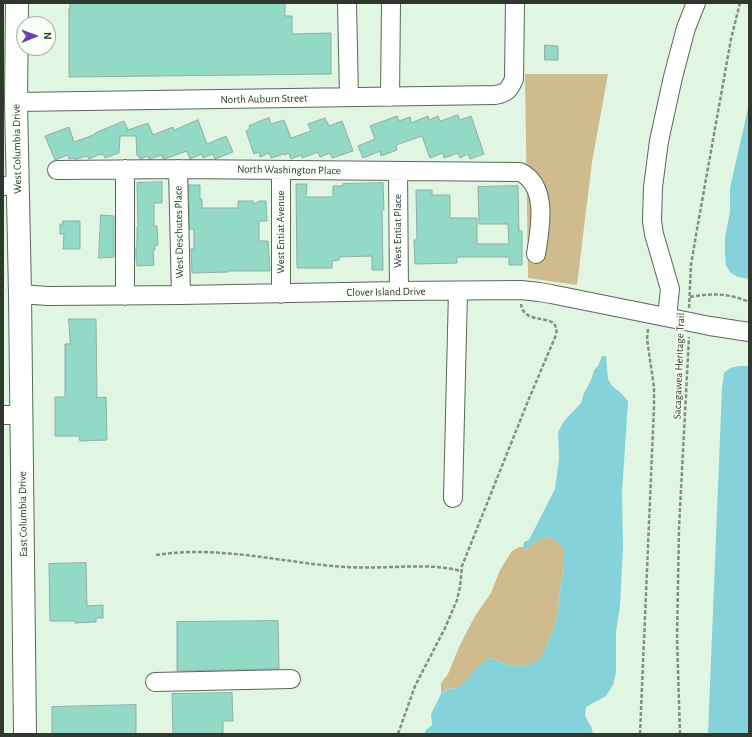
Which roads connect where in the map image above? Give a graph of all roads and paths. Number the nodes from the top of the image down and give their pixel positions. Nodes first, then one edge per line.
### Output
1 (17, 3) edge
2 (347, 3) edge
3 (391, 3) edge
4 (515, 3) edge
5 (696, 3) edge
6 (740, 3) edge
7 (349, 97) junction
8 (390, 97) junction
9 (16, 102) junction
10 (126, 169) junction
11 (178, 169) junction
12 (57, 170) dead end
13 (281, 170) junction
14 (398, 171) junction
15 (10, 185) edge
16 (536, 254) dead end
17 (399, 291) junction
18 (458, 291) junction
19 (11, 294) edge
20 (281, 294) junction
21 (125, 296) junction
22 (180, 296) junction
23 (690, 297) junction
24 (749, 302) edge
25 (521, 304) dead end
26 (667, 317) junction
27 (689, 321) junction
28 (649, 326) dead end
29 (749, 332) edge
30 (12, 414) edge
31 (453, 498) dead end
32 (156, 555) dead end
33 (462, 571) junction
34 (291, 679) dead end
35 (155, 682) dead end
36 (25, 734) edge
37 (398, 734) edge
38 (640, 734) edge
39 (680, 734) edge

1 - 9 main road, West Columbia Drive
2 - 7 street
3 - 8 street
4 - 8 street, North Auburn Street
5 - 26 street
6 - 23 path, Sacagawea Heritage Trail
7 - 8 street, North Auburn Street
7 - 9 street, North Auburn Street
9 - 15 main road, West Columbia Drive
10 - 11 street, North Washington Place
10 - 12 street, North Washington Place
10 - 21 street
11 - 13 street, North Washington Place
11 - 22 street, West Deschutes Place
13 - 14 street, North Washington Place
13 - 20 street, West Entiat Avenue
14 - 16 street, North Washington Place
14 - 17 street, West Entiat Place
15 - 19 main road, West Columbia Drive
17 - 18 street, Clover Island Drive
17 - 20 street, Clover Island Drive
18 - 26 street, Clover Island Drive
18 - 31 street
19 - 21 street, Clover Island Drive
19 - 30 main road, East Columbia Drive
20 - 22 street, Clover Island Drive
21 - 22 street, Clover Island Drive
23 - 24 path
23 - 27 path, Sacagawea Heritage Trail
25 - 33 path
26 - 27 street, Clover Island Drive
27 - 29 street, Clover Island Drive
27 - 39 path, Sacagawea Heritage Trail
28 - 38 path
30 - 36 main road, East Columbia Drive
32 - 33 path
33 - 37 path
34 - 35 street

